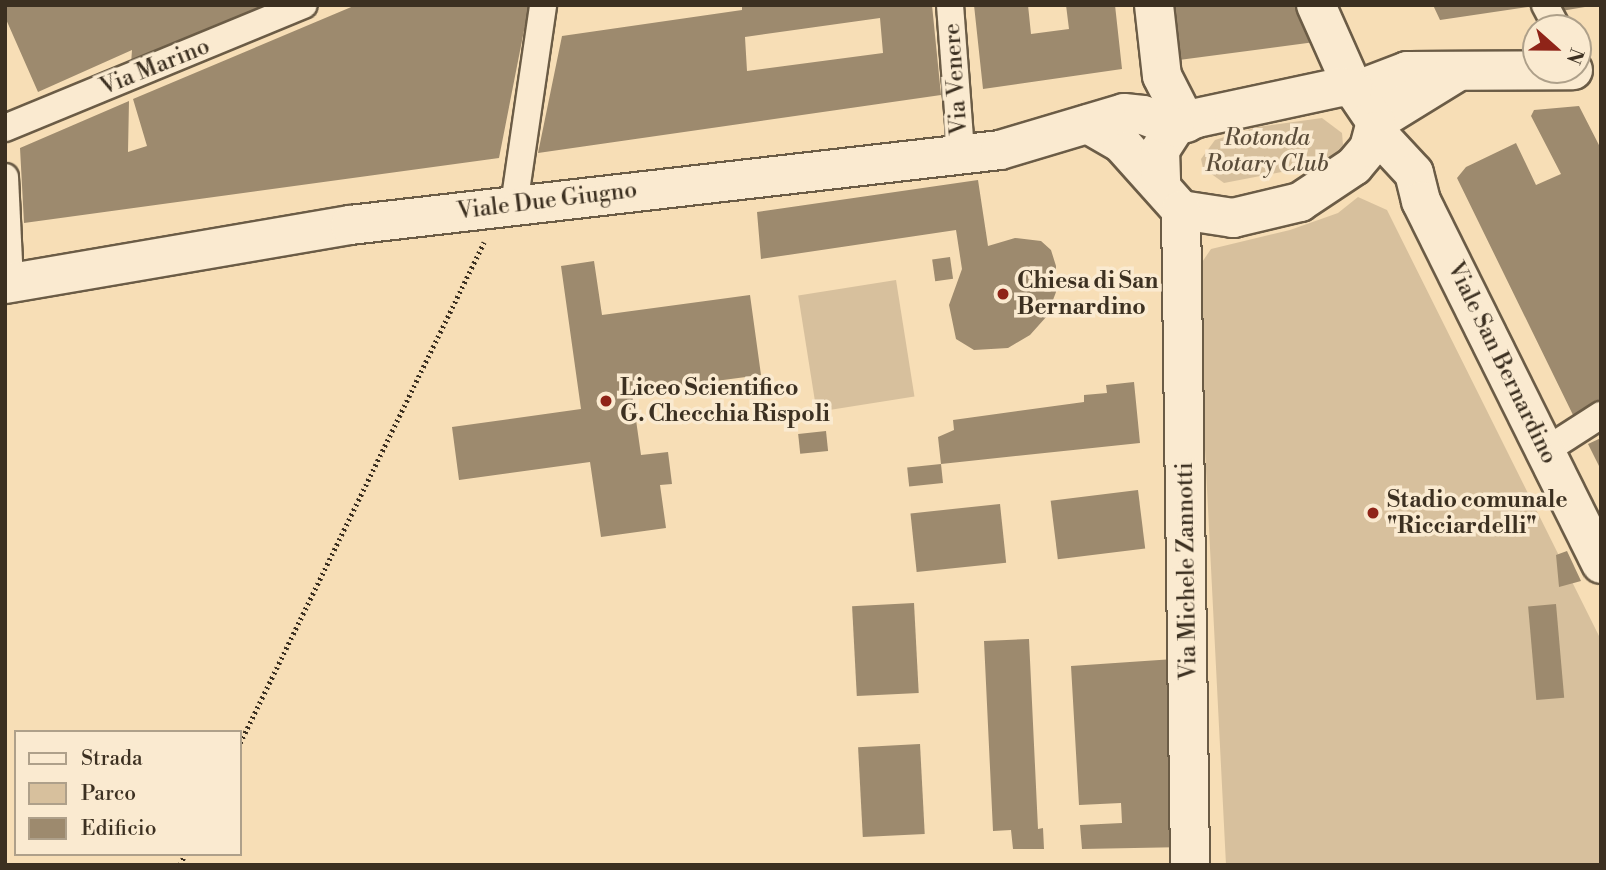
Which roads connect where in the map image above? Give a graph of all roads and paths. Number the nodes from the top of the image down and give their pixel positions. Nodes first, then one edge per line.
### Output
1 (304, 5) edge
2 (543, 5) edge
3 (950, 5) edge
4 (1154, 5) edge
5 (1316, 5) edge
6 (1522, 71) edge
7 (1454, 74) junction
8 (1354, 90) junction
9 (1088, 124) junction
10 (1181, 125) junction
11 (1376, 127) junction
12 (5, 128) edge
13 (961, 153) junction
14 (1354, 166) junction
15 (5, 177) edge
16 (1171, 197) junction
17 (1421, 201) junction
18 (508, 206) junction
19 (1233, 218) junction
20 (1184, 278) junction
21 (8, 284) edge
22 (1601, 415) edge
23 (1545, 451) junction
24 (1601, 564) edge
25 (242, 739) edge
26 (1191, 865) edge

1 - 12 street, Via Marino
2 - 18 street
3 - 13 street, Via Venere
4 - 10 main road
5 - 8 main road
6 - 7 main road
7 - 8 main road
7 - 11 main road
8 - 10 main road
8 - 11 main road, Viale San Bernardino
9 - 10 main road, Viale Due Giugno
9 - 13 main road, Viale Due Giugno
9 - 16 main road
10 - 16 main road, Via Michele Zannotti
11 - 14 main road
11 - 17 main road, Viale San Bernardino
13 - 18 main road, Viale Due Giugno
14 - 17 main road
14 - 19 main road
15 - 21 street
16 - 19 main road
16 - 20 main road, Via Michele Zannotti
17 - 23 main road, Viale San Bernardino
18 - 21 main road, Viale Due Giugno
18 - 25 path
19 - 20 main road
20 - 26 main road, Via Michele Zannotti
22 - 23 street
23 - 24 main road, Viale San Bernardino

